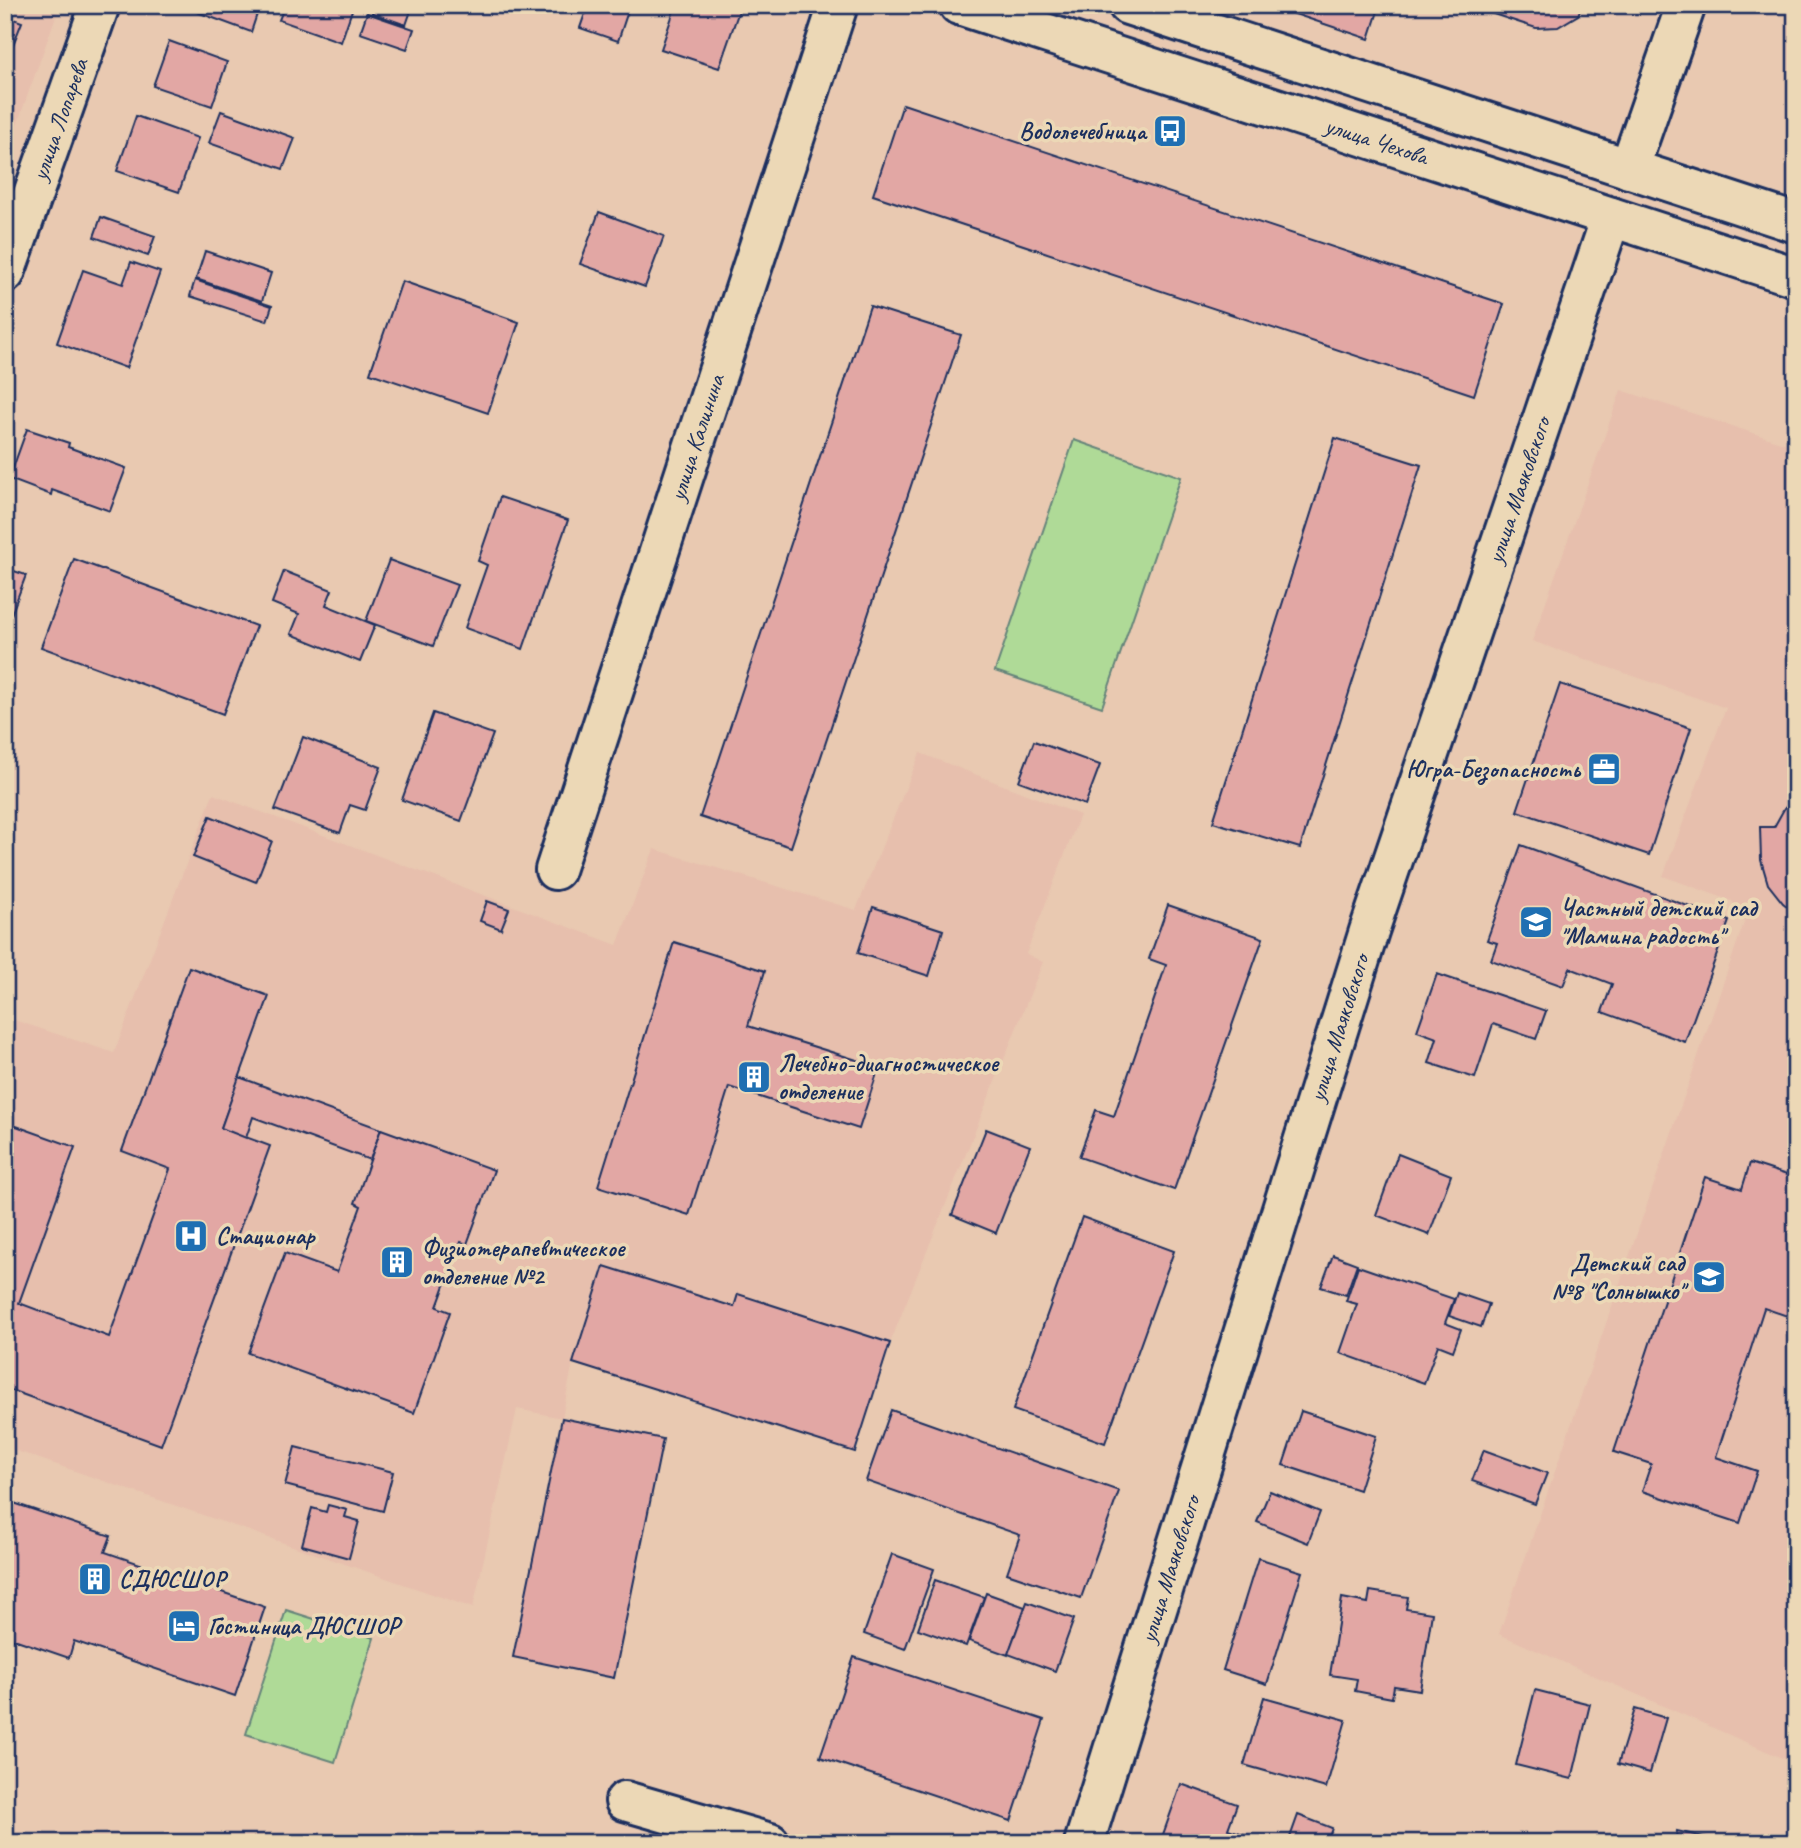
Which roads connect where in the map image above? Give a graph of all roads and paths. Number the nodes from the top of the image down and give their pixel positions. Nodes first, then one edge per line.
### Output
1 (100, 5) edge
2 (838, 5) edge
3 (959, 5) edge
4 (1128, 5) edge
5 (1686, 5) edge
6 (1629, 169) junction
7 (1611, 217) junction
8 (1796, 223) edge
9 (5, 273) edge
10 (1796, 277) edge
11 (555, 870) dead end
12 (625, 1801) dead end
13 (770, 1843) edge
14 (1084, 1843) edge

1 - 9 street, улица Лопарева
2 - 11 street, улица Калинина
3 - 7 street, улица Чехова
4 - 6 street
5 - 6 street
6 - 8 street
7 - 10 street, улица Чехова
7 - 14 street, улица Маяковского
12 - 13 street

